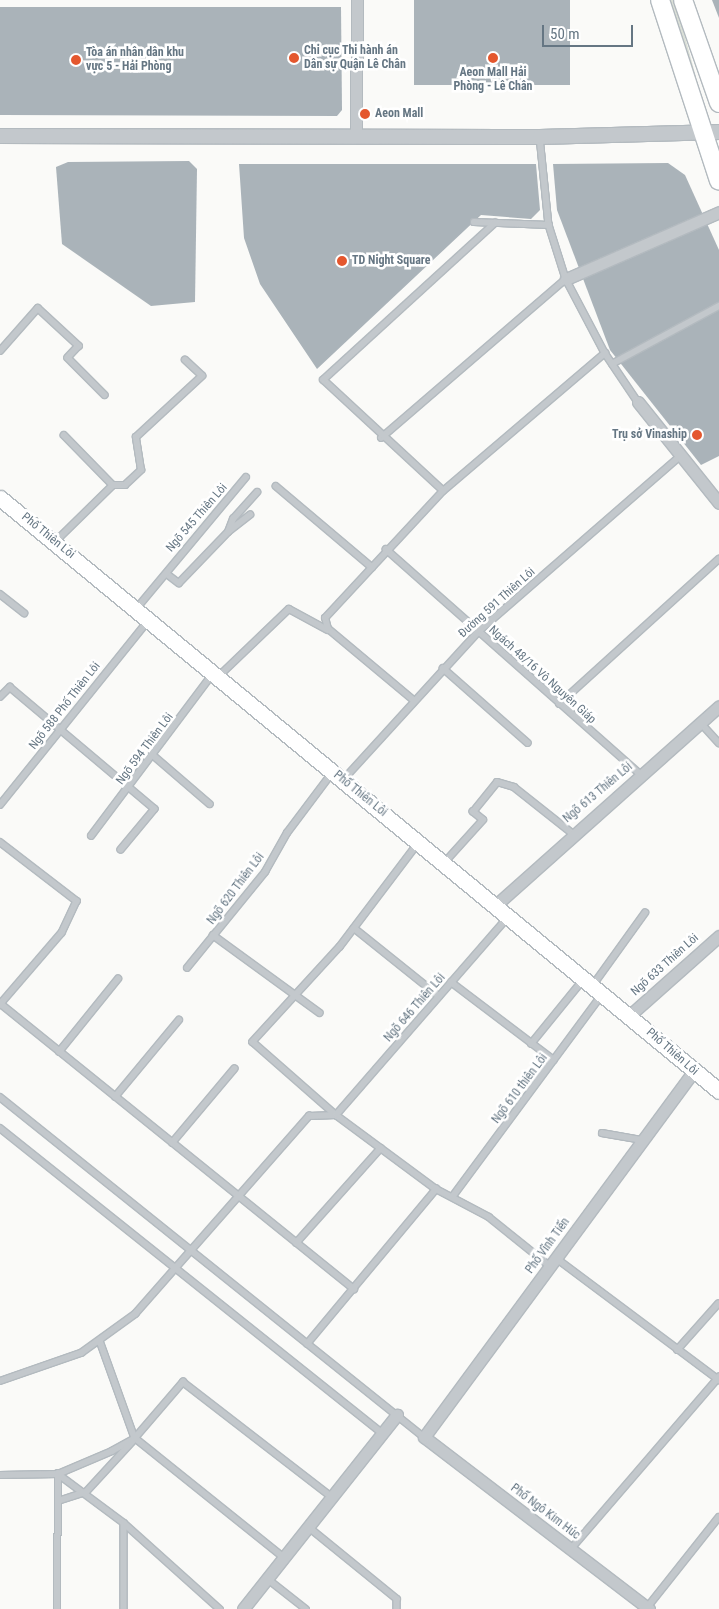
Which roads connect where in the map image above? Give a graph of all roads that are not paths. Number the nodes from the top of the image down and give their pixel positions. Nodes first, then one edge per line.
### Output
1 (357, 0) edge
2 (660, 0) edge
3 (683, 0) edge
4 (719, 102) edge
5 (719, 132) edge
6 (701, 135) junction
7 (0, 136) edge
8 (356, 137) junction
9 (540, 137) junction
10 (719, 181) edge
11 (719, 212) edge
12 (474, 222) dead end
13 (495, 223) junction
14 (549, 225) junction
15 (566, 279) junction
16 (719, 306) edge
17 (0, 351) edge
18 (605, 353) junction
19 (185, 360) dead end
20 (612, 364) junction
21 (105, 395) dead end
22 (638, 402) joint
23 (64, 435) dead end
24 (381, 438) junction
25 (680, 456) junction
26 (246, 477) dead end
27 (113, 485) junction
28 (276, 486) dead end
29 (443, 491) junction
30 (257, 492) dead end
31 (0, 498) edge
32 (719, 503) edge
33 (250, 515) dead end
34 (228, 532) junction
35 (55, 542) junction
36 (386, 549) junction
37 (719, 560) edge
38 (372, 567) junction
39 (167, 574) junction
40 (0, 594) edge
41 (137, 608) junction
42 (24, 613) dead end
43 (148, 620) junction
44 (479, 631) junction
45 (331, 632) junction
46 (444, 668) junction
47 (216, 675) junction
48 (0, 697) edge
49 (414, 701) junction
50 (559, 704) junction
51 (719, 706) edge
52 (700, 722) junction
53 (59, 730) junction
54 (528, 743) dead end
55 (719, 744) edge
56 (153, 756) junction
57 (641, 775) junction
58 (338, 776) junction
59 (130, 786) junction
60 (210, 804) dead end
61 (0, 805) edge
62 (572, 833) junction
63 (91, 836) dead end
64 (0, 842) edge
65 (420, 843) junction
66 (120, 850) dead end
67 (444, 863) junction
68 (497, 904) junction
69 (645, 913) dead end
70 (510, 915) junction
71 (354, 928) junction
72 (213, 936) junction
73 (719, 936) edge
74 (187, 968) dead end
75 (118, 979) dead end
76 (452, 982) junction
77 (593, 985) junction
78 (295, 995) junction
79 (440, 996) junction
80 (0, 1004) edge
81 (320, 1014) dead end
82 (630, 1015) junction
83 (178, 1020) dead end
84 (532, 1044) junction
85 (59, 1052) junction
86 (554, 1060) junction
87 (234, 1069) dead end
88 (694, 1071) junction
89 (719, 1091) edge
90 (0, 1097) edge
91 (115, 1097) junction
92 (336, 1115) junction
93 (0, 1128) edge
94 (602, 1133) dead end
95 (642, 1140) junction
96 (172, 1144) junction
97 (381, 1148) junction
98 (436, 1189) junction
99 (238, 1196) junction
100 (453, 1196) junction
101 (296, 1242) junction
102 (192, 1252) junction
103 (553, 1262) junction
104 (177, 1271) junction
105 (354, 1289) junction
106 (718, 1304) dead end
107 (100, 1341) junction
108 (307, 1344) junction
109 (677, 1350) junction
110 (719, 1379) edge
111 (0, 1381) edge
112 (397, 1415) junction
113 (383, 1434) junction
114 (424, 1437) junction
115 (135, 1438) junction
116 (58, 1474) junction
117 (0, 1475) edge
118 (86, 1492) junction
119 (334, 1498) junction
120 (58, 1501) junction
121 (719, 1517) edge
122 (124, 1523) junction
123 (311, 1529) junction
124 (571, 1549) junction
125 (286, 1559) junction
126 (269, 1580) junction
127 (57, 1609) edge
128 (124, 1609) edge
129 (220, 1609) edge
130 (243, 1609) edge
131 (306, 1609) edge
132 (397, 1609) edge
133 (648, 1609) edge

1 - 8 street
2 - 6 main road
3 - 4 main road
5 - 6 street
6 - 9 street
6 - 10 main road
7 - 8 street
8 - 9 street
9 - 14 lane
11 - 15 street
12 - 13 lane
13 - 14 lane
13 - 24 lane
14 - 15 lane
15 - 18 lane
15 - 24 lane
16 - 20 lane
17 - 21 lane
18 - 20 lane
18 - 29 lane
19 - 27 lane
20 - 22 lane
22 - 25 street
23 - 27 lane
24 - 29 lane
25 - 32 street
25 - 44 lane, Đường 591 Thiên Lôi
26 - 39 lane, Ngõ 545 Thiên Lôi
27 - 35 lane
28 - 38 lane
29 - 36 lane
30 - 34 lane
31 - 35 main road, Phố Thiên Lôi
33 - 34 lane
34 - 39 lane
35 - 41 main road, Phố Thiên Lôi
36 - 38 lane
36 - 44 lane, Ngách 48/16 Vô Nguyên Giáp
37 - 50 lane
38 - 45 lane
39 - 41 lane, Ngõ 545 Thiên Lôi
40 - 42 lane
41 - 43 main road, Phố Thiên Lôi
43 - 47 main road, Phố Thiên Lôi
43 - 53 lane, Ngõ 588 Phố Thiên Lôi
44 - 46 lane, Đường 591 Thiên Lôi
44 - 50 lane, Ngách 48/16 Vô Nguyên Giáp
45 - 47 lane, Ngõ 594 Thiên Lôi
45 - 49 lane
46 - 49 lane, Đường 591 Thiên Lôi
46 - 54 lane
47 - 56 lane, Ngõ 594 Thiên Lôi
47 - 58 main road, Phố Thiên Lôi
48 - 53 lane
49 - 58 lane, Đường 591 Thiên Lôi
50 - 57 lane, Ngách 48/16 Vô Nguyên Giáp
51 - 52 street, Ngõ 613 Thiên Lôi
52 - 55 lane
52 - 57 street, Ngõ 613 Thiên Lôi
53 - 59 lane
53 - 61 lane, Ngõ 588 Phố Thiên Lôi
56 - 59 lane, Ngõ 594 Thiên Lôi
56 - 60 lane
57 - 62 street, Ngõ 613 Thiên Lôi
58 - 65 main road, Phố Thiên Lôi
58 - 72 lane, Ngõ 620 Thiên Lôi
59 - 63 lane, Ngõ 594 Thiên Lôi
59 - 66 lane
62 - 67 lane
62 - 68 street, Ngõ 613 Thiên Lôi
64 - 80 lane
65 - 67 main road, Phố Thiên Lôi
65 - 71 lane
67 - 68 main road, Phố Thiên Lôi
68 - 70 main road, Phố Thiên Lôi
69 - 77 lane
70 - 76 lane, Ngõ 646 Thiên Lôi
70 - 77 main road, Phố Thiên Lôi
71 - 78 lane
71 - 79 lane
72 - 74 lane, Ngõ 620 Thiên Lôi
72 - 78 lane
73 - 82 street, Ngõ 633 Thiên Lôi
75 - 85 lane
76 - 79 lane, Ngõ 646 Thiên Lôi
76 - 84 lane
77 - 82 main road, Phố Thiên Lôi
77 - 84 lane
77 - 86 lane, Ngõ 610 thiên Lôi
78 - 81 lane
78 - 92 lane
79 - 92 lane, Ngõ 646 Thiên Lôi
80 - 85 lane
82 - 88 main road, Phố Thiên Lôi
83 - 91 lane
84 - 86 lane
85 - 91 lane
86 - 100 lane, Ngõ 610 thiên Lôi
87 - 96 lane
88 - 89 main road, Phố Thiên Lôi
88 - 95 street, Phố Vĩnh Tiến
90 - 102 lane
91 - 96 lane
92 - 97 lane
92 - 99 lane
93 - 104 lane
94 - 95 lane
95 - 103 street, Phố Vĩnh Tiến
96 - 99 lane
97 - 98 lane
97 - 101 lane
98 - 100 lane
98 - 105 lane
99 - 101 lane
99 - 102 lane
100 - 103 lane
101 - 105 lane
102 - 104 lane
102 - 108 lane
103 - 109 lane
103 - 114 street, Phố Vĩnh Tiến
104 - 107 lane
104 - 113 lane
105 - 108 lane
106 - 109 lane
107 - 111 lane
107 - 115 lane
108 - 112 lane
109 - 110 lane
110 - 124 lane
112 - 113 street
112 - 114 lane
113 - 119 street
114 - 124 street, Phố Ngô Kim Húc
115 - 116 lane
115 - 118 lane
115 - 119 lane
115 - 125 lane
116 - 117 lane
116 - 118 lane
116 - 120 lane
118 - 120 lane
118 - 122 lane
119 - 123 street
120 - 127 lane
121 - 133 lane
122 - 128 lane
122 - 129 lane
123 - 125 street
123 - 132 lane
124 - 133 street, Phố Ngô Kim Húc
125 - 126 street
126 - 130 street
126 - 131 lane

